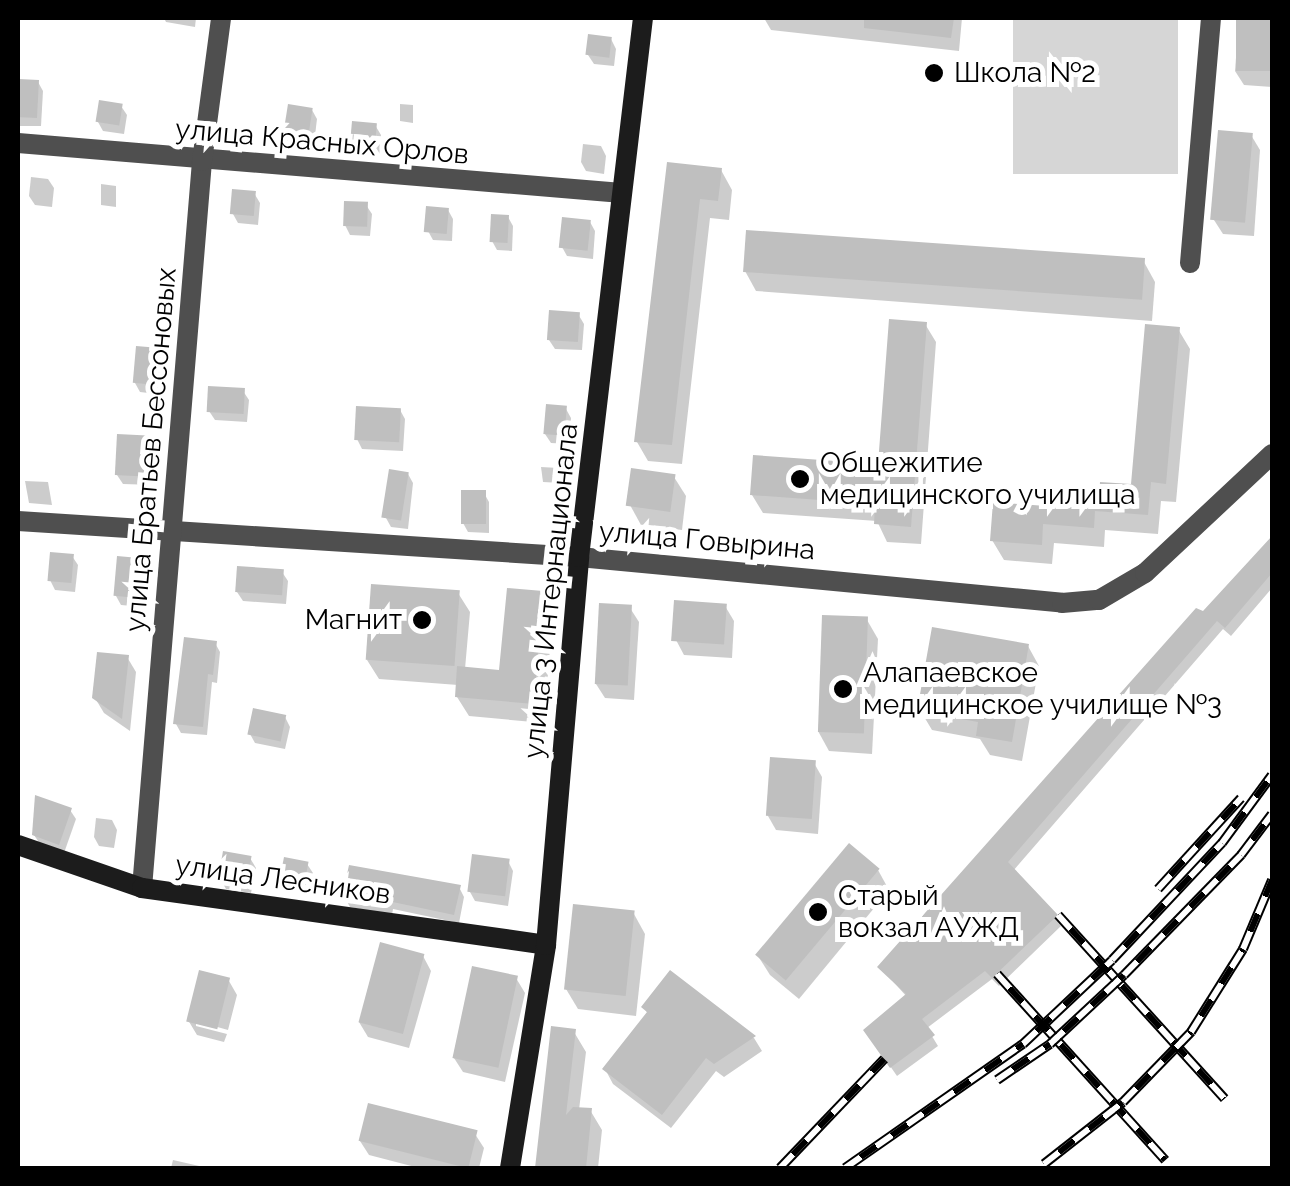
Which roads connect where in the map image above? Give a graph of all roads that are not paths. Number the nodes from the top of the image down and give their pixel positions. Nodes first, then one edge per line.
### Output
1 (220, 18) edge
2 (642, 18) edge
3 (1211, 18) edge
4 (18, 143) edge
5 (202, 161) junction
6 (622, 193) junction
7 (1190, 262) dead end
8 (1272, 454) edge
9 (18, 521) edge
10 (172, 531) junction
11 (579, 557) junction
12 (18, 845) edge
13 (142, 888) junction
14 (546, 945) junction
15 (510, 1168) edge

1 - 5 street, улица Братьев Бессоновых
2 - 6 main road, улица 3 Интернационала
3 - 7 street
4 - 5 street, улица Красных Орлов
5 - 6 street, улица Красных Орлов
5 - 10 street, улица Братьев Бессоновых
6 - 11 main road, улица 3 Интернационала
8 - 11 street, улица Говырина
9 - 10 street, улица Говырина
10 - 11 street, улица Говырина
10 - 13 street, улица Братьев Бессоновых
11 - 14 main road, улица 3 Интернационала
12 - 13 main road, улица Лесников
13 - 14 main road, улица Лесников
14 - 15 main road, улица 3 Интернационала

